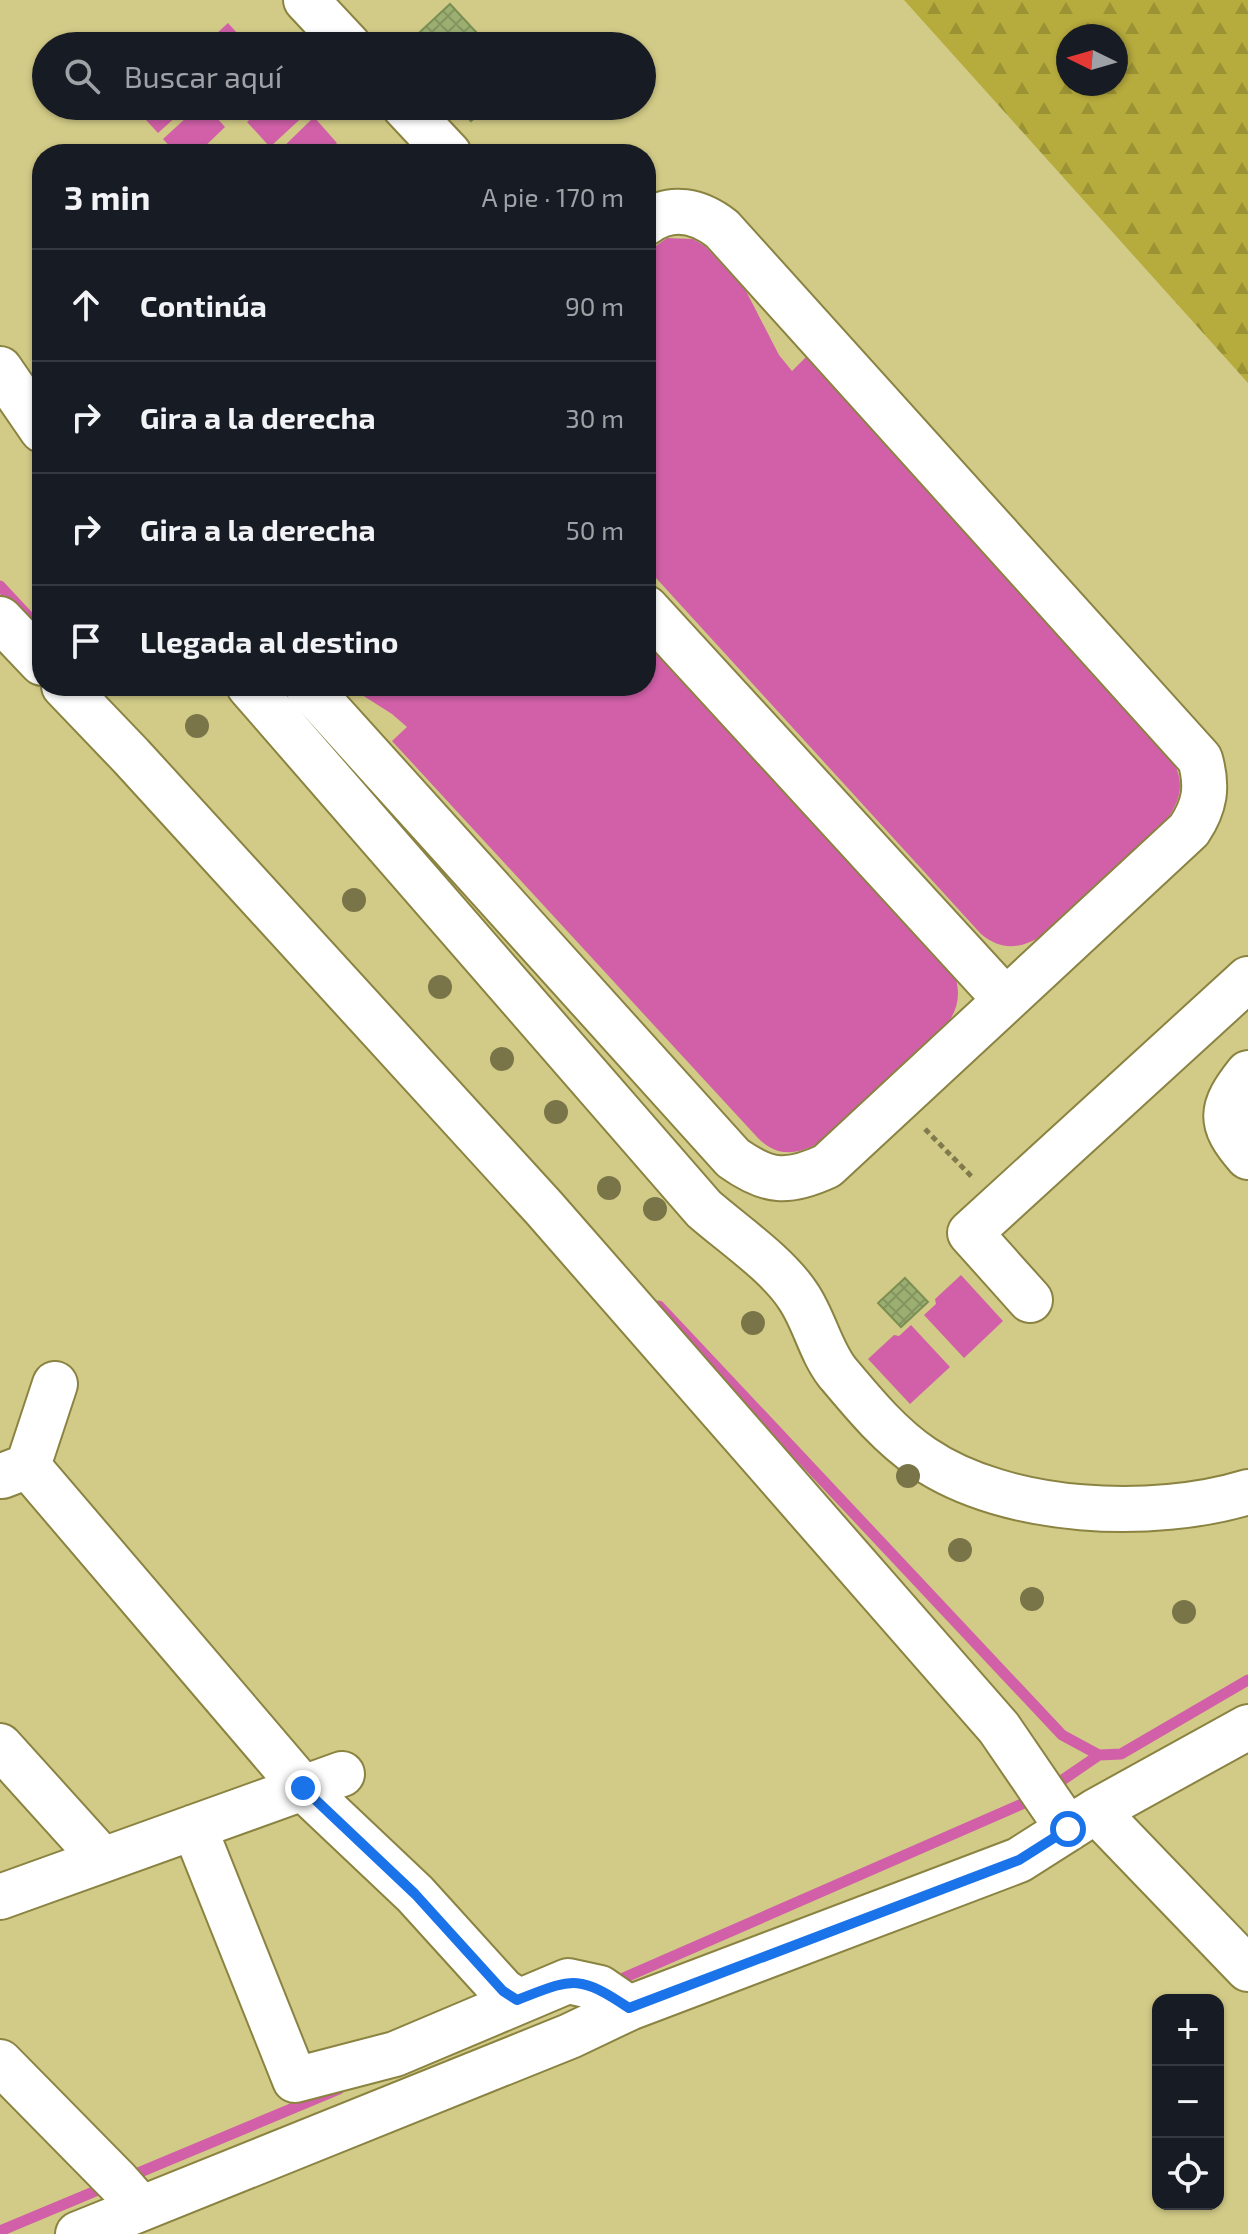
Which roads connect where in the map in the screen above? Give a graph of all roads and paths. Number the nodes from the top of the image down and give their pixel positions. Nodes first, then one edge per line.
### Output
1 (306, 0) edge
2 (336, 32) edge
3 (417, 120) edge
4 (440, 144) edge
5 (656, 218) edge
6 (0, 369) edge
7 (32, 415) edge
8 (0, 619) edge
9 (656, 619) edge
10 (32, 653) edge
11 (74, 696) edge
12 (258, 696) edge
13 (316, 696) edge
14 (1248, 979) edge
15 (1005, 999) junction
16 (1248, 1073) edge
17 (896, 1100) junction
18 (1248, 1157) edge
19 (1000, 1205) junction
20 (1030, 1300) dead end
21 (55, 1384) dead end
22 (14, 1472) edge
23 (1248, 1492) edge
24 (1248, 1727) edge
25 (0, 1746) edge
26 (322, 1781) junction
27 (1082, 1820) junction
28 (194, 1827) junction
29 (103, 1860) junction
30 (0, 1897) edge
31 (1248, 1969) edge
32 (517, 2000) junction
33 (629, 2008) junction
34 (0, 2062) edge
35 (140, 2207) junction
36 (78, 2234) edge

1 - 2 street
3 - 4 street
5 - 15 street
6 - 7 street
8 - 10 street
9 - 15 street
11 - 27 street
12 - 23 street
13 - 17 street
14 - 19 street
15 - 17 street
16 - 18 street
17 - 19 path
19 - 20 street
21 - 22 street
22 - 26 street
24 - 27 street
25 - 29 street
26 - 28 street
26 - 32 street
27 - 31 street
27 - 33 street
28 - 29 street
28 - 32 street
29 - 30 street
32 - 33 street
33 - 35 street
34 - 35 street
35 - 36 street

